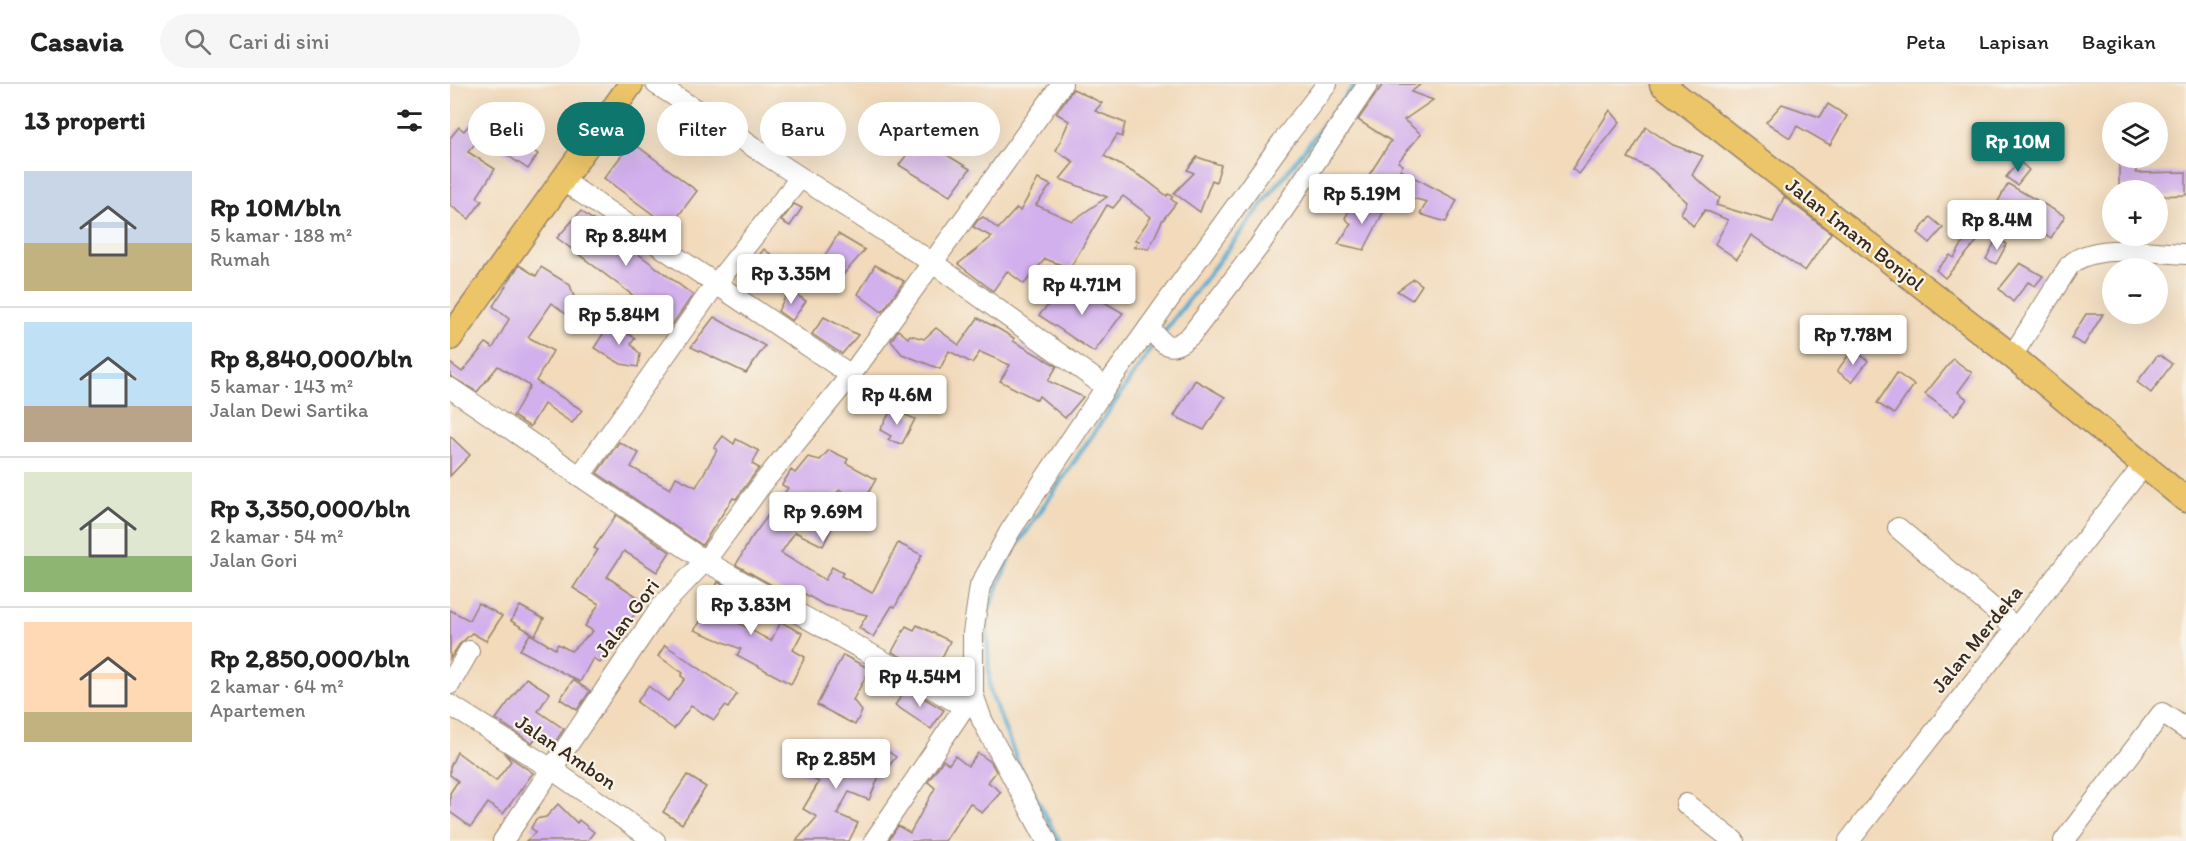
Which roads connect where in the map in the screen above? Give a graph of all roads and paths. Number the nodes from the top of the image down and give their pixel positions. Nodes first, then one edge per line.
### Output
1 (631, 84) edge
2 (656, 84) edge
3 (1062, 84) edge
4 (1327, 84) edge
5 (1368, 84) edge
6 (1662, 84) edge
7 (800, 178) junction
8 (562, 180) junction
9 (2186, 254) edge
10 (933, 263) junction
11 (715, 285) junction
12 (1155, 335) junction
13 (450, 338) edge
14 (2012, 356) junction
15 (851, 375) junction
16 (1106, 387) junction
17 (450, 388) edge
18 (2143, 466) junction
19 (580, 476) junction
20 (2186, 500) edge
21 (1898, 528) dead end
22 (705, 561) junction
23 (2016, 628) junction
24 (469, 651) dead end
25 (450, 684) edge
26 (969, 701) junction
27 (450, 705) edge
28 (2186, 729) edge
29 (550, 768) junction
30 (1686, 804) dead end
31 (503, 841) edge
32 (655, 841) edge
33 (874, 841) edge
34 (1047, 841) edge
35 (1734, 841) edge
36 (1849, 841) edge
37 (2064, 841) edge

1 - 8 main road
2 - 7 street
3 - 10 street, Jalan Gori
4 - 12 street
5 - 12 street
6 - 14 main road, Jalan Imam Bonjol
7 - 10 street
7 - 11 street
8 - 11 street
8 - 13 main road
9 - 14 street
10 - 15 street, Jalan Gori
10 - 16 street
11 - 15 street
11 - 19 street
12 - 16 street
14 - 18 main road, Jalan Imam Bonjol
15 - 22 street, Jalan Gori
16 - 26 street
17 - 19 street
18 - 20 main road, Jalan Imam Bonjol
18 - 23 street, Jalan Merdeka
19 - 22 street
21 - 23 street
22 - 26 street
22 - 29 street, Jalan Gori
23 - 36 street, Jalan Merdeka
24 - 25 street
26 - 33 street
26 - 34 street
27 - 29 street, Jalan Ambon
28 - 37 street
29 - 31 street, Jalan Gori
29 - 32 street, Jalan Ambon
30 - 35 street

